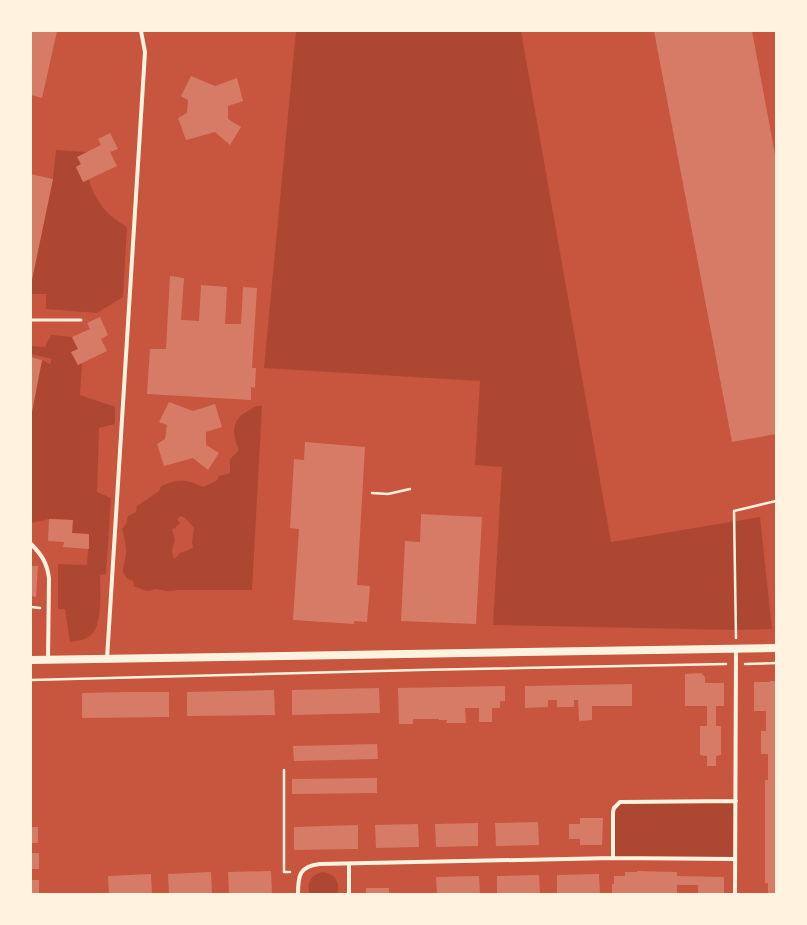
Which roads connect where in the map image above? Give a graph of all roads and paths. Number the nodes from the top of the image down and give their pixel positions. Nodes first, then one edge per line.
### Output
1 (141, 31) edge
2 (31, 320) edge
3 (81, 320) dead end
4 (410, 489) dead end
5 (372, 493) dead end
6 (776, 501) edge
7 (31, 544) edge
8 (736, 648) junction
9 (776, 648) edge
10 (107, 659) junction
11 (31, 660) edge
12 (48, 660) junction
13 (776, 663) edge
14 (736, 664) junction
15 (31, 680) edge
16 (284, 770) dead end
17 (736, 802) junction
18 (613, 858) junction
19 (735, 859) junction
20 (349, 864) junction
21 (302, 871) junction
22 (298, 894) edge
23 (349, 894) edge
24 (735, 894) edge

1 - 10 street
2 - 3 lane
4 - 5 path
6 - 8 path
7 - 12 street
8 - 9 main road
8 - 10 main road
8 - 14 street
10 - 12 main road
11 - 12 main road
13 - 14 path
14 - 15 path
14 - 17 street
16 - 21 path
17 - 18 street
17 - 19 street
18 - 19 street
18 - 20 street
19 - 24 street
20 - 21 street
20 - 23 street
21 - 22 street

